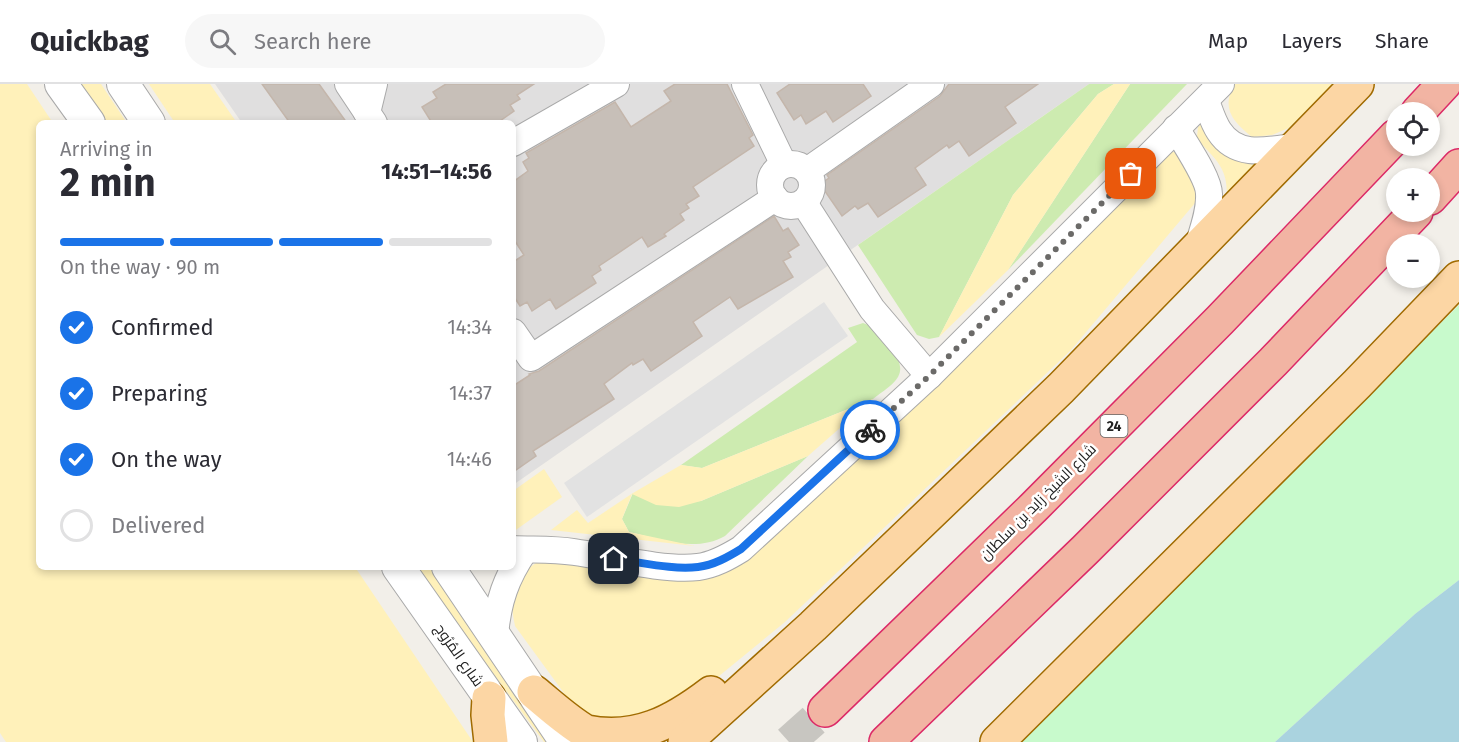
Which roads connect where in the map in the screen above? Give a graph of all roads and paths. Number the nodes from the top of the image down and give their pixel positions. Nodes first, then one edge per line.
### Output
1 (61, 84) edge
2 (123, 84) edge
3 (348, 84) edge
4 (374, 84) edge
5 (616, 84) edge
6 (745, 84) edge
7 (931, 84) edge
8 (1357, 84) edge
9 (1444, 84) edge
10 (1213, 92) edge
11 (1427, 102) edge
12 (370, 118) edge
13 (86, 120) edge
14 (147, 120) edge
15 (1176, 128) junction
16 (516, 141) edge
17 (1297, 146) junction
18 (1386, 146) edge
19 (1459, 166) edge
20 (796, 168) junction
21 (1440, 187) edge
22 (775, 198) junction
23 (804, 203) junction
24 (1406, 222) edge
25 (1197, 249) junction
26 (1459, 278) edge
27 (516, 336) edge
28 (929, 376) junction
29 (519, 550) edge
30 (400, 570) edge
31 (450, 570) edge
32 (511, 570) edge
33 (813, 626) junction
34 (495, 635) junction
35 (764, 669) junction
36 (534, 692) junction
37 (489, 698) junction
38 (825, 710) tunnel mouth
39 (714, 738) edge
40 (491, 742) edge
41 (520, 742) edge
42 (566, 742) edge
43 (686, 742) edge
44 (886, 742) edge
45 (997, 742) edge

1 - 13 street
2 - 14 street
3 - 12 street
4 - 12 street
5 - 16 street
6 - 20 street
7 - 20 street
8 - 17 main road
9 - 11 highway
10 - 15 street
10 - 17 street
15 - 25 street
15 - 28 street
17 - 25 main road
18 - 38 highway, شارع الشيخ زايد بن سلطان / 24
19 - 21 highway
20 - 22 street
20 - 23 street
22 - 23 street
22 - 27 street
23 - 28 street
24 - 44 highway
25 - 33 main road
26 - 45 main road
28 - 29 street
30 - 37 street, شارع المُرُوج
31 - 34 street
32 - 34 street
33 - 35 main road
33 - 39 main road
34 - 36 street
35 - 36 main road
35 - 43 main road
36 - 42 street
37 - 40 main road
37 - 41 street, شارع المُرُوج

